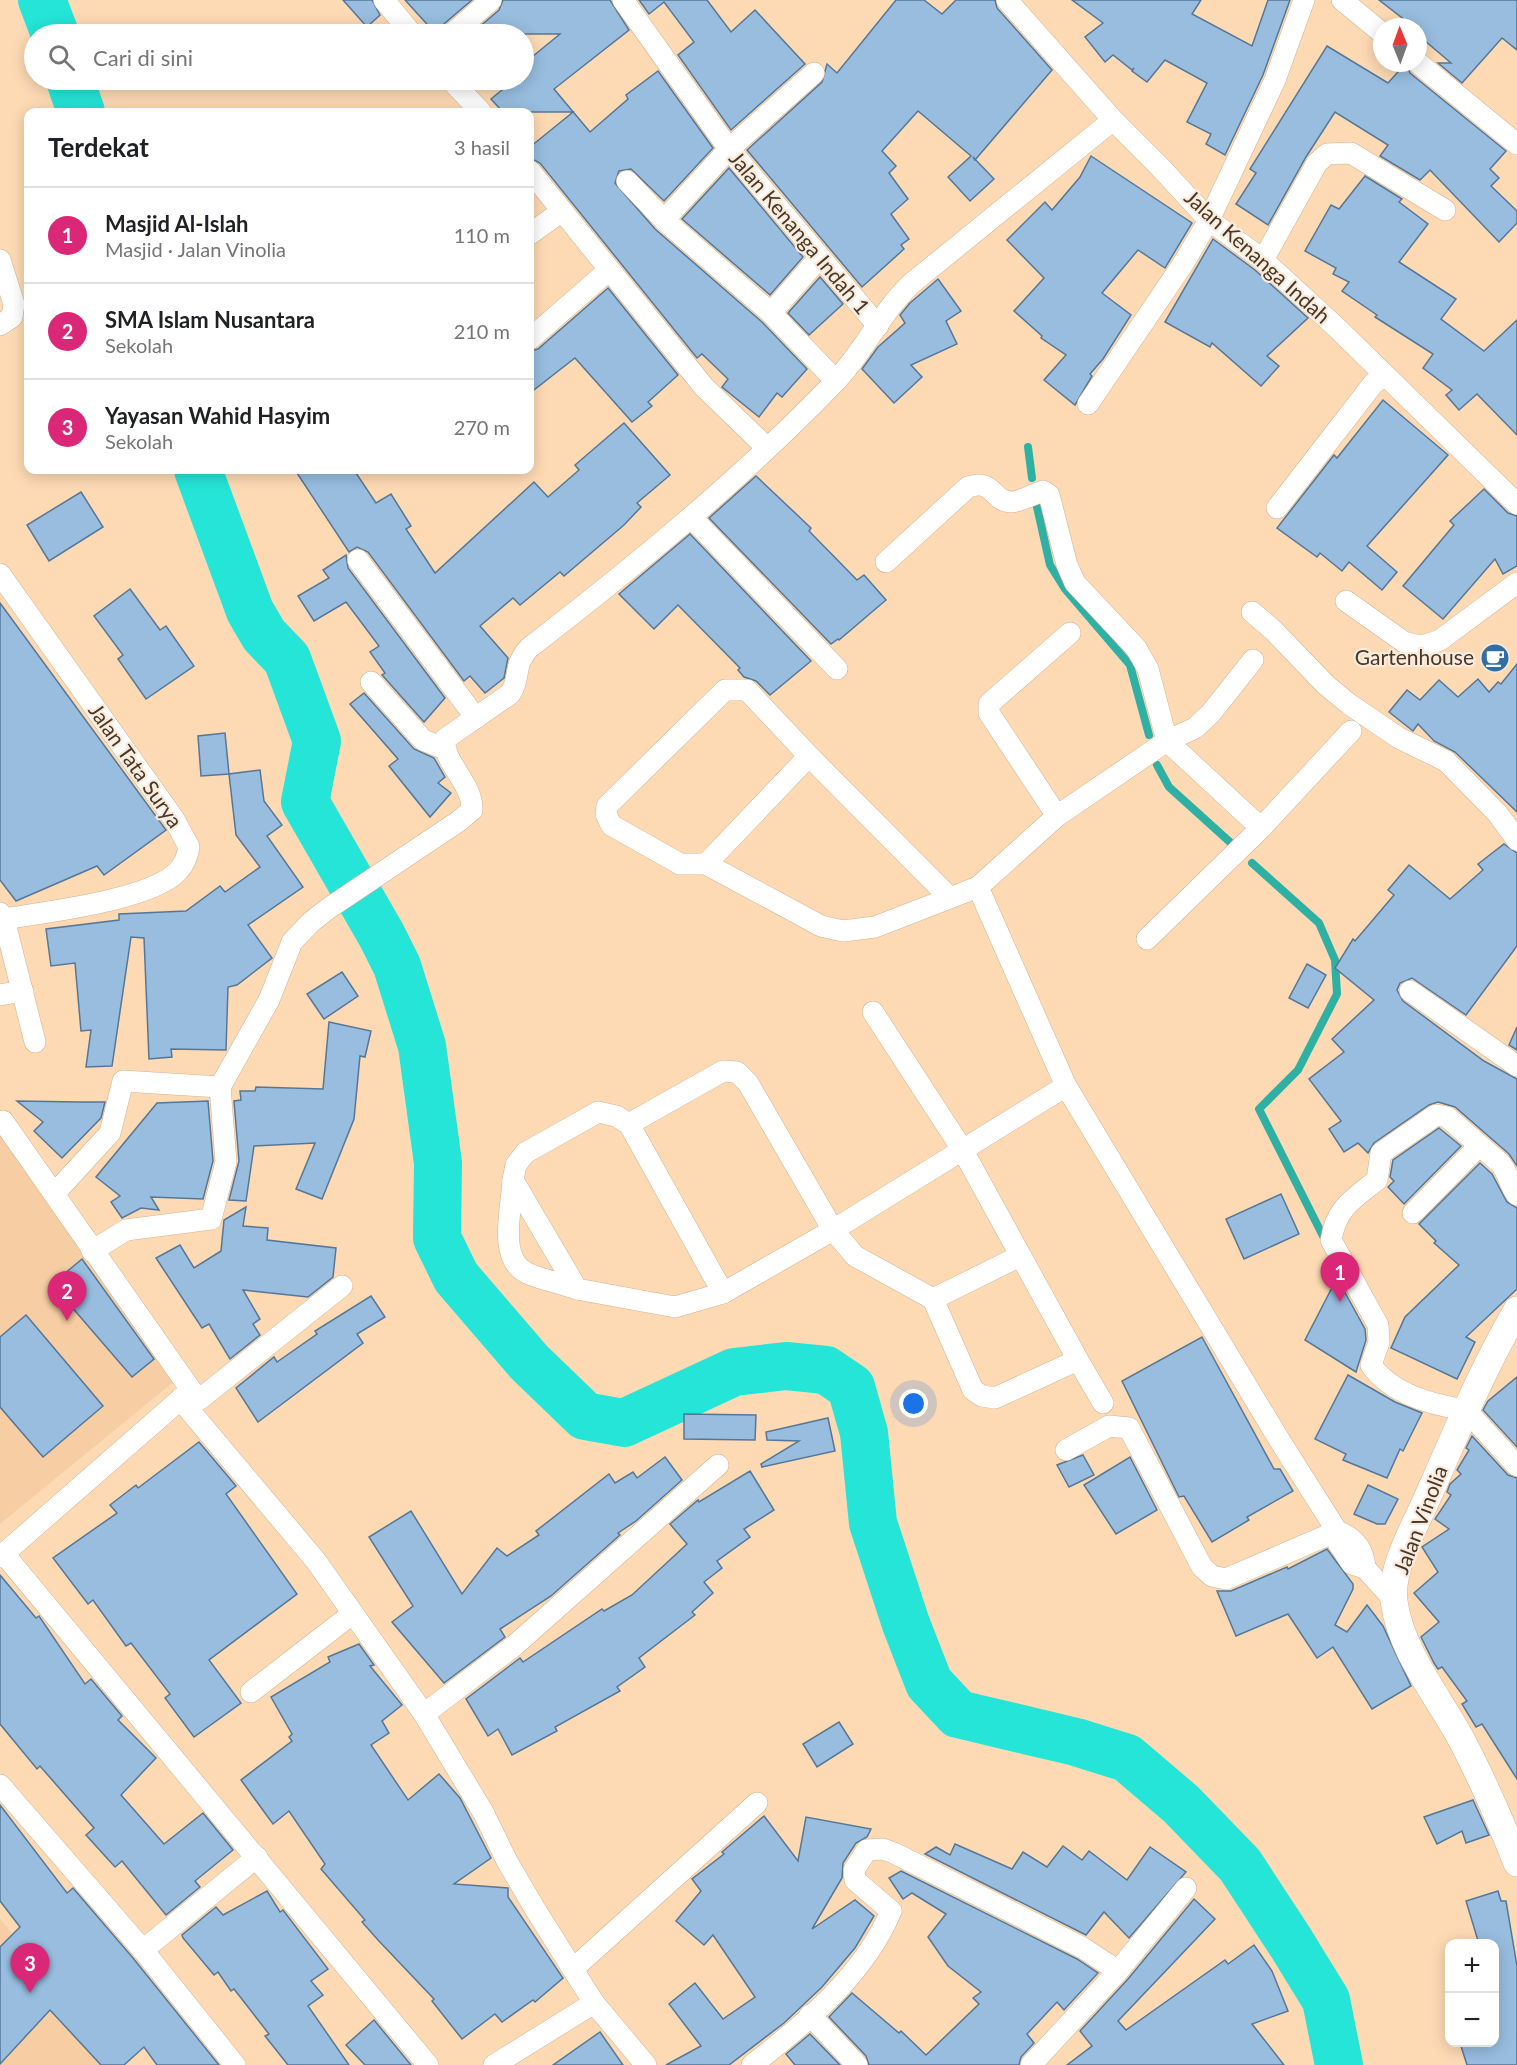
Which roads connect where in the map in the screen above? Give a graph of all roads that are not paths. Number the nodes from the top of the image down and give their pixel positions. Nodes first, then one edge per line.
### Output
1 (384, 0) edge
2 (491, 0) edge
3 (623, 0) edge
4 (1008, 0) edge
5 (1304, 0) edge
6 (1342, 0) edge
7 (404, 24) edge
8 (463, 24) edge
9 (1373, 26) edge
10 (1427, 70) edge
11 (814, 73) dead end
12 (460, 90) edge
13 (477, 108) edge
14 (1113, 120) junction
15 (1517, 144) edge
16 (729, 149) junction
17 (534, 176) edge
18 (627, 181) dead end
19 (1445, 210) dead end
20 (562, 211) junction
21 (664, 220) junction
22 (1209, 220) junction
23 (534, 231) edge
24 (819, 258) junction
25 (0, 260) edge
26 (1263, 260) junction
27 (609, 270) junction
28 (771, 313) junction
29 (0, 325) edge
30 (878, 326) junction
31 (534, 336) edge
32 (1384, 375) junction
33 (836, 381) junction
34 (1088, 404) dead end
35 (766, 447) junction
36 (1517, 504) edge
37 (1277, 508) dead end
38 (692, 518) junction
39 (358, 560) dead end
40 (886, 562) dead end
41 (0, 574) edge
42 (1517, 583) edge
43 (1346, 601) dead end
44 (1252, 612) dead end
45 (1070, 633) dead end
46 (1253, 660) dead end
47 (837, 669) dead end
48 (371, 682) dead end
49 (476, 718) junction
50 (1351, 731) dead end
51 (1167, 741) junction
52 (445, 749) junction
53 (809, 756) junction
54 (1057, 816) junction
55 (1261, 828) junction
56 (1517, 840) edge
57 (706, 864) junction
58 (978, 887) junction
59 (949, 897) junction
60 (2, 916) edge
61 (1147, 939) dead end
62 (23, 991) junction
63 (1410, 991) dead end
64 (0, 995) edge
65 (873, 1012) dead end
66 (35, 1042) dead end
67 (1517, 1066) edge
68 (1066, 1086) junction
69 (220, 1087) junction
70 (3, 1121) dead end
71 (628, 1124) junction
72 (1479, 1146) junction
73 (962, 1149) junction
74 (513, 1180) junction
75 (54, 1194) junction
76 (1517, 1195) edge
77 (1413, 1213) dead end
78 (833, 1230) junction
79 (92, 1251) junction
80 (1020, 1256) junction
81 (342, 1286) dead end
82 (577, 1288) junction
83 (723, 1293) junction
84 (933, 1299) junction
85 (1517, 1310) edge
86 (1078, 1359) junction
87 (185, 1394) junction
88 (1103, 1403) dead end
89 (1466, 1410) junction
90 (1066, 1450) dead end
91 (718, 1465) dead end
92 (1517, 1466) edge
93 (1337, 1531) junction
94 (2, 1556) edge
95 (1394, 1600) junction
96 (352, 1614) junction
97 (251, 1692) dead end
98 (424, 1714) junction
99 (0, 1785) edge
100 (757, 1803) dead end
101 (257, 1857) junction
102 (1517, 1863) edge
103 (1186, 1887) dead end
104 (143, 1950) junction
105 (573, 1969) junction
106 (1118, 1971) junction
107 (594, 2003) junction
108 (810, 2015) junction
109 (235, 2065) edge
110 (428, 2065) edge
111 (494, 2065) edge
112 (646, 2065) edge
113 (752, 2065) edge
114 (857, 2065) edge
115 (1031, 2065) edge

1 - 7 street
2 - 8 street
3 - 16 street, Jalan Kenanga Indah 1
4 - 14 street, Jalan Kenanga Indah
5 - 22 street
6 - 9 street
10 - 15 street
11 - 16 street
12 - 13 street
14 - 22 street, Jalan Kenanga Indah
14 - 30 street, Jalan Kenanga Indah 1
16 - 21 street
16 - 24 street, Jalan Kenanga Indah 1
17 - 20 street
18 - 21 street
19 - 26 street
20 - 23 street
20 - 27 street
21 - 28 street
22 - 26 street, Jalan Kenanga Indah
22 - 34 street
24 - 28 street
24 - 30 street, Jalan Kenanga Indah 1
25 - 29 street
26 - 32 street, Jalan Kenanga Indah
27 - 31 street
27 - 35 street
28 - 33 street
30 - 33 street
32 - 36 street, Jalan Kenanga Indah
32 - 37 street
33 - 35 street
35 - 38 street
38 - 47 street
38 - 49 street
39 - 49 street
40 - 51 street
41 - 60 street, Jalan Tata Surya
42 - 43 street
44 - 56 street
45 - 54 street
46 - 51 street
48 - 52 street
49 - 52 street
50 - 55 street
51 - 54 street
51 - 55 street
52 - 69 street
53 - 57 street
53 - 57 street
53 - 59 street
54 - 58 street
55 - 61 street
57 - 59 street
58 - 59 street
58 - 68 street
60 - 62 street
62 - 64 street
62 - 66 street
63 - 67 street
65 - 73 street
68 - 73 street
68 - 93 street
69 - 75 street
69 - 79 street
70 - 75 street
71 - 74 street
71 - 78 street
71 - 83 street
72 - 76 street
72 - 77 street
72 - 89 street
73 - 78 street
73 - 80 street
74 - 82 street
74 - 82 street
75 - 79 street
78 - 83 street
78 - 84 street
79 - 87 street
80 - 84 street
80 - 86 street
81 - 87 street
82 - 83 street
84 - 86 street
85 - 89 street, Jalan Vinolia
86 - 88 street
87 - 94 street
87 - 96 street
89 - 92 street
89 - 95 street, Jalan Vinolia
90 - 93 street
91 - 98 street
93 - 95 street
94 - 101 street
95 - 102 street, Jalan Vinolia
96 - 97 street
96 - 98 street
98 - 105 street
99 - 104 street
100 - 105 street
101 - 104 street
101 - 110 street
103 - 106 street
104 - 109 street
105 - 107 street
106 - 108 street
106 - 115 street
107 - 111 street
107 - 112 street
108 - 113 street
108 - 114 street

